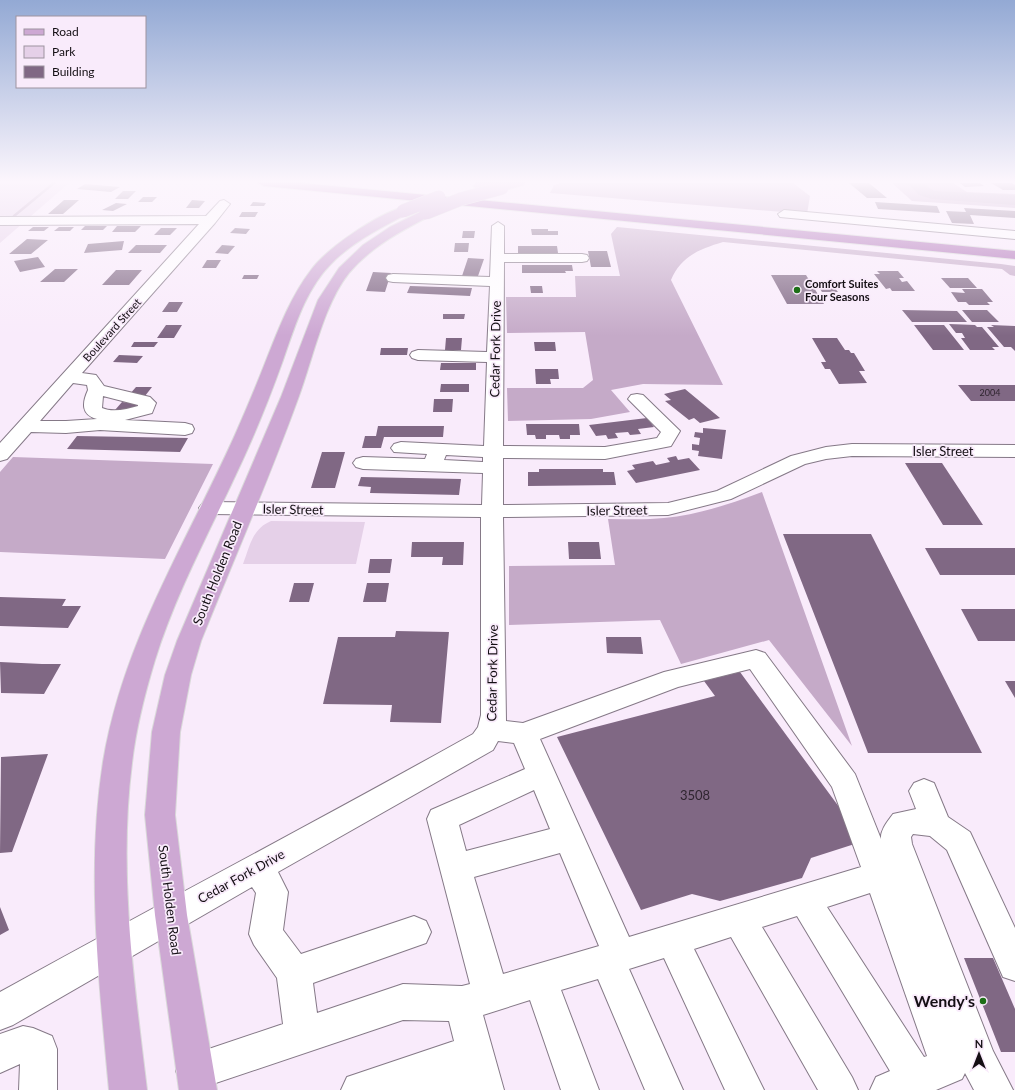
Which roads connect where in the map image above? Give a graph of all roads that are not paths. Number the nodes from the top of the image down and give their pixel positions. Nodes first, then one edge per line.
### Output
1 (198, 234) edge
2 (363, 234) edge
3 (386, 234) edge
4 (498, 234) edge
5 (840, 234) edge
6 (849, 234) edge
7 (1003, 234) edge
8 (1015, 235) edge
9 (932, 242) junction
10 (1015, 244) edge
11 (1015, 255) edge
12 (497, 258) junction
13 (582, 258) dead end
14 (1015, 259) edge
15 (393, 278) dead end
16 (497, 282) junction
17 (418, 355) dead end
18 (495, 357) junction
19 (70, 378) junction
20 (97, 390) dead end
21 (637, 399) dead end
22 (27, 426) junction
23 (185, 429) dead end
24 (401, 448) dead end
25 (1015, 451) edge
26 (0, 455) edge
27 (436, 457) junction
28 (493, 460) junction
29 (364, 463) dead end
30 (209, 508) junction
31 (244, 508) junction
32 (492, 511) junction
33 (491, 729) junction
34 (524, 734) junction
35 (541, 774) junction
36 (924, 791) dead end
37 (936, 824) junction
38 (568, 837) junction
39 (258, 867) junction
40 (456, 868) junction
41 (879, 876) junction
42 (804, 899) junction
43 (171, 915) junction
44 (738, 919) junction
45 (414, 932) dead end
46 (672, 940) junction
47 (113, 948) junction
48 (613, 958) junction
49 (1015, 965) edge
50 (294, 973) junction
51 (540, 980) junction
52 (477, 1000) junction
53 (0, 1012) edge
54 (302, 1035) junction
55 (0, 1055) edge
56 (480, 1071) edge
57 (196, 1081) edge
58 (903, 1085) edge
59 (38, 1090) edge
60 (128, 1090) edge
61 (360, 1090) edge
62 (425, 1090) edge
63 (580, 1090) edge
64 (664, 1090) edge
65 (746, 1090) edge
66 (839, 1090) edge
67 (994, 1090) edge

1 - 19 street, Boulevard Street
2 - 30 main road, bridge
3 - 31 main road, South Holden Road, bridge
4 - 12 street, Cedar Fork Drive
5 - 9 highway
6 - 9 highway
7 - 8 street
9 - 10 highway
9 - 11 highway
9 - 14 highway
12 - 13 street
12 - 16 street, Cedar Fork Drive
15 - 16 street
16 - 18 street, Cedar Fork Drive
17 - 18 street
18 - 28 street, Cedar Fork Drive
19 - 20 street
19 - 22 street, Boulevard Street
21 - 28 street
22 - 23 street
22 - 26 street, Boulevard Street
24 - 27 street
25 - 32 street, Isler Street
27 - 28 street
27 - 29 street
28 - 32 street, Cedar Fork Drive
30 - 31 street, Isler Street
30 - 47 main road
31 - 32 street, Isler Street
31 - 43 main road, South Holden Road
32 - 33 street, Cedar Fork Drive
33 - 34 street
33 - 39 street, Cedar Fork Drive
34 - 35 street
34 - 41 street
35 - 38 street
35 - 40 street
36 - 37 street
37 - 49 street
37 - 67 street
38 - 40 street
38 - 48 street
39 - 43 street, Cedar Fork Drive
39 - 50 street
40 - 52 street
41 - 42 street
41 - 58 street
42 - 44 street
42 - 58 street
43 - 47 street, Cedar Fork Drive
43 - 57 main road, South Holden Road
44 - 46 street
44 - 66 street
45 - 50 street
46 - 48 street
46 - 65 street
47 - 53 street
47 - 60 main road
48 - 51 street
48 - 64 street
50 - 54 street
51 - 52 street
51 - 63 street
52 - 54 street
52 - 56 street
54 - 57 street
55 - 59 street
56 - 61 street
56 - 62 street

